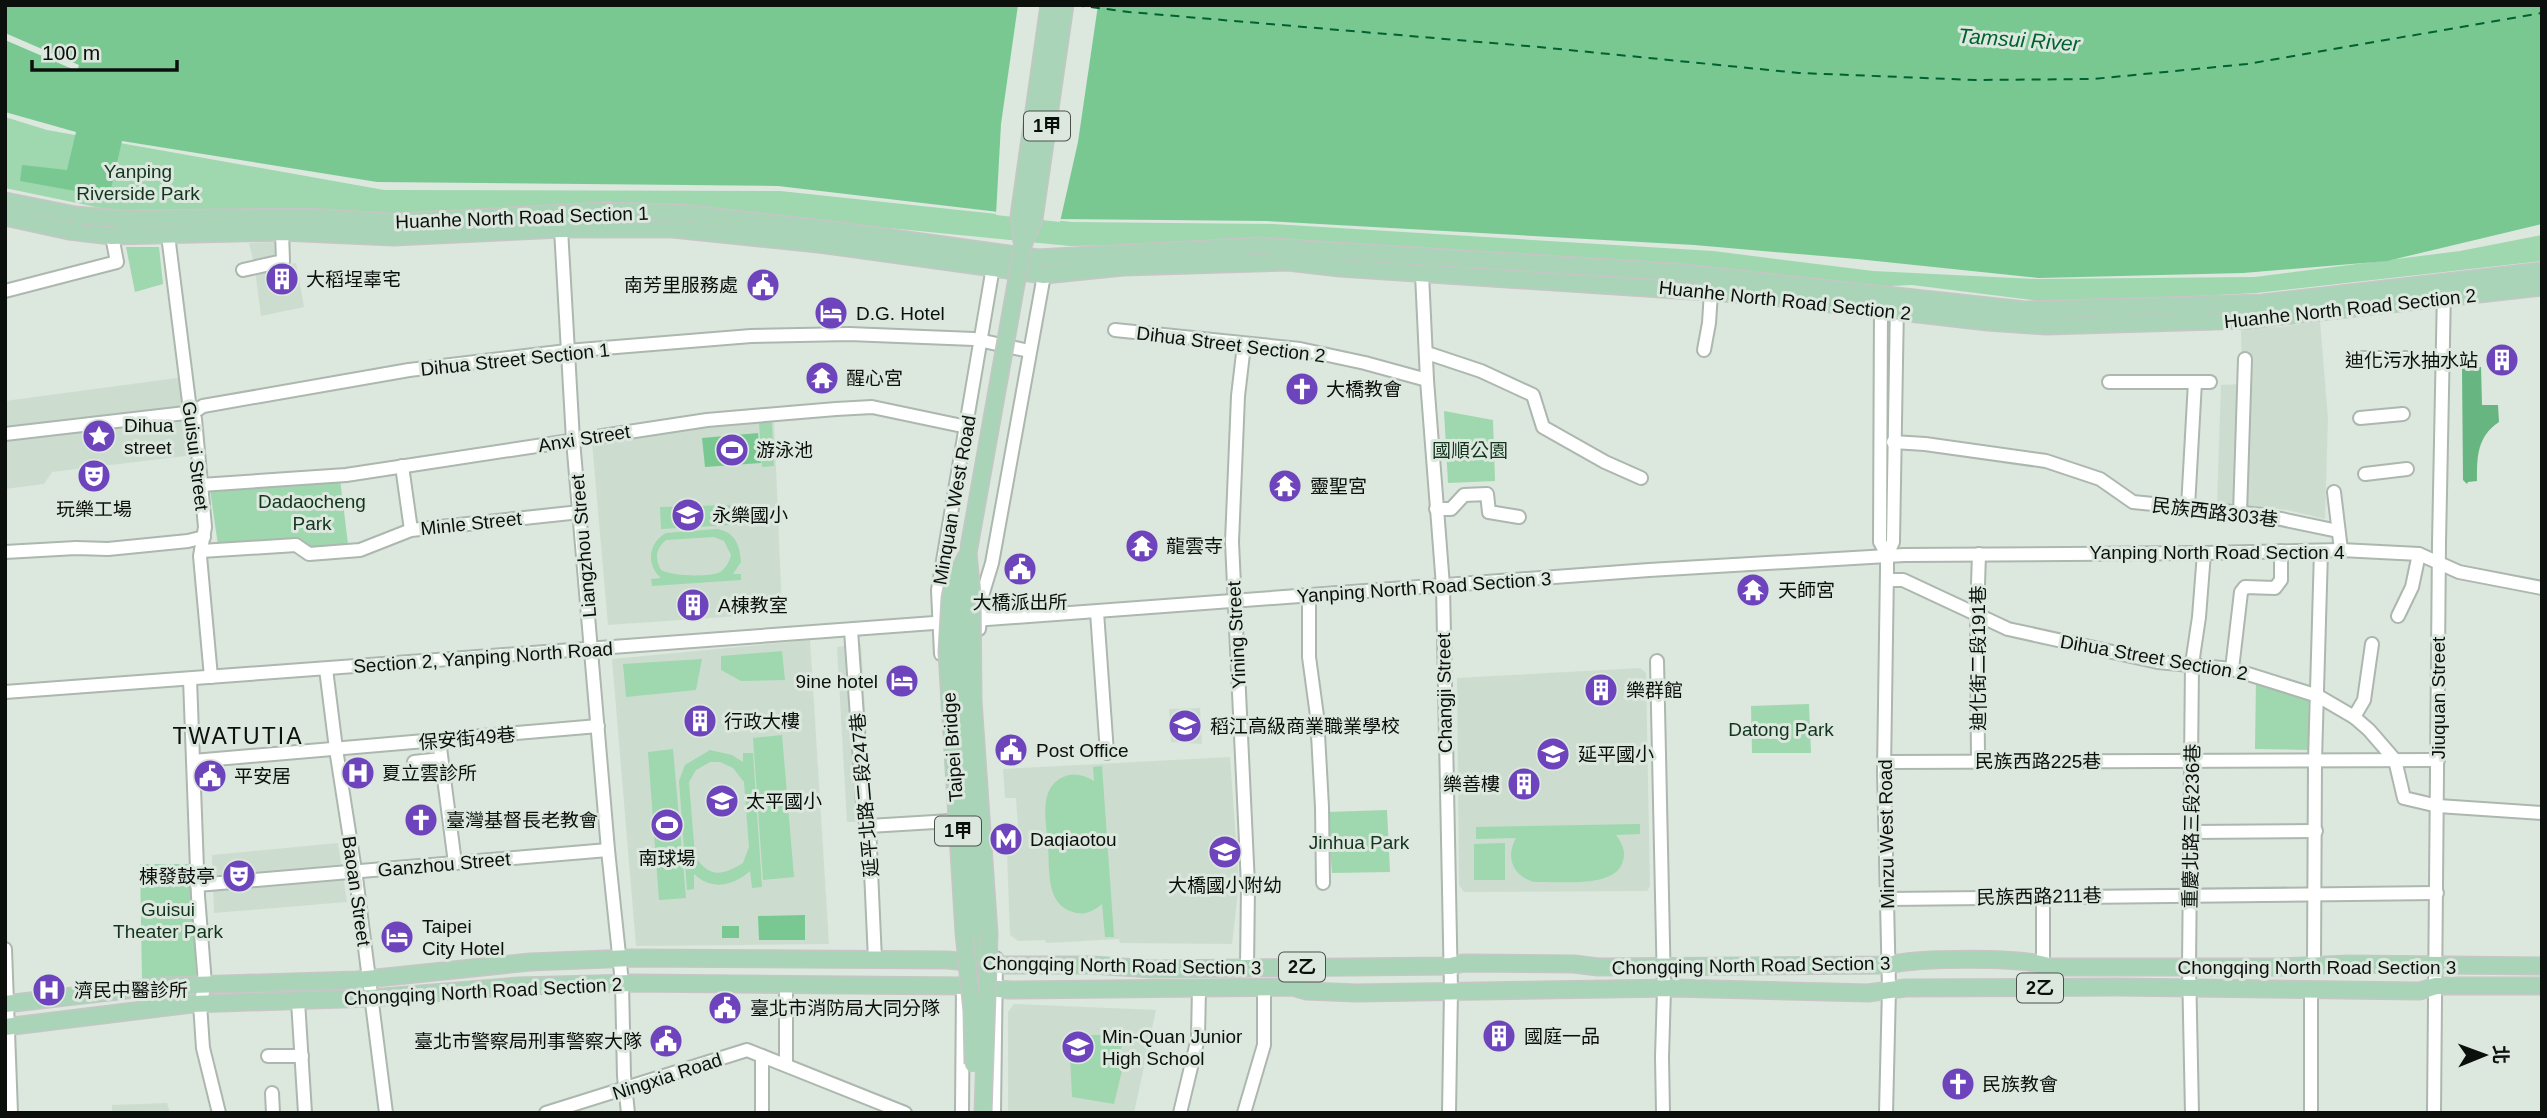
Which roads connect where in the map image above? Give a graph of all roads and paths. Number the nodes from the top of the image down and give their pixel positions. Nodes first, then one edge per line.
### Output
1 (1049, 5) edge
2 (1065, 5) edge
3 (5, 201) edge
4 (5, 217) edge
5 (561, 229) junction
6 (282, 232) junction
7 (168, 235) junction
8 (112, 236) junction
9 (1023, 245) junction
10 (1038, 258) joint
11 (993, 267) junction
12 (243, 270) dead end
13 (2542, 271) edge
14 (1035, 274) junction
15 (1422, 274) junction
16 (2542, 287) edge
17 (5, 291) edge
18 (2444, 291) junction
19 (1711, 292) junction
20 (1889, 303) junction
21 (1115, 330) dead end
22 (981, 341) junction
23 (1244, 345) junction
24 (1704, 350) dead end
25 (567, 351) junction
26 (1029, 351) junction
27 (1427, 353) junction
28 (2355, 358) dead end
29 (2406, 358) dead end
30 (2245, 359) dead end
31 (1427, 380) junction
32 (2109, 382) dead end
33 (2195, 382) junction
34 (2210, 382) dead end
35 (194, 412) junction
36 (2403, 414) dead end
37 (2360, 418) dead end
38 (967, 427) junction
39 (5, 435) edge
40 (573, 440) junction
41 (1893, 442) junction
42 (402, 466) junction
43 (2407, 469) dead end
44 (2365, 474) dead end
45 (1642, 478) dead end
46 (201, 485) junction
47 (2333, 492) dead end
48 (2188, 507) junction
49 (1436, 509) junction
50 (580, 512) junction
51 (2240, 513) junction
52 (1519, 517) dead end
53 (411, 530) junction
54 (2338, 531) junction
55 (204, 537) junction
56 (2341, 550) junction
57 (201, 551) junction
58 (2281, 551) junction
59 (2321, 551) junction
60 (5, 552) edge
61 (968, 553) junction
62 (2204, 553) junction
63 (1979, 554) junction
64 (1888, 555) junction
65 (2419, 555) junction
66 (2438, 564) junction
67 (1887, 580) junction
68 (1443, 586) junction
69 (2542, 588) edge
70 (1309, 596) junction
71 (1235, 601) junction
72 (1097, 612) junction
73 (1977, 615) junction
74 (2398, 616) dead end
75 (980, 621) junction
76 (961, 622) joint
77 (939, 624) junction
78 (851, 630) junction
79 (2372, 644) dead end
80 (592, 649) junction
81 (1657, 661) dead end
82 (2192, 664) junction
83 (326, 669) junction
84 (2232, 669) junction
85 (211, 677) junction
86 (190, 679) junction
87 (5, 692) edge
88 (2318, 696) junction
89 (2354, 717) junction
90 (598, 726) junction
91 (439, 740) junction
92 (336, 749) junction
93 (1107, 753) dead end
94 (441, 759) junction
95 (2315, 760) junction
96 (2395, 760) junction
97 (2438, 760) junction
98 (193, 761) junction
99 (2192, 761) junction
100 (414, 762) dead end
101 (1884, 762) junction
102 (1978, 762) junction
103 (2438, 806) junction
104 (2542, 813) edge
105 (951, 821) junction
106 (869, 826) junction
107 (2316, 831) junction
108 (2191, 832) junction
109 (608, 850) junction
110 (455, 863) junction
111 (355, 872) junction
112 (1323, 883) dead end
113 (197, 885) junction
114 (2437, 893) junction
115 (2190, 895) junction
116 (2315, 895) junction
117 (2043, 896) junction
118 (1887, 899) junction
119 (5, 949) edge
120 (876, 960) junction
121 (961, 961) junction
122 (979, 963) junction
123 (2043, 964) junction
124 (996, 965) junction
125 (1888, 965) junction
126 (2436, 965) junction
127 (1451, 966) junction
128 (2314, 966) junction
129 (2542, 966) edge
130 (1662, 967) junction
131 (2189, 967) junction
132 (1247, 968) junction
133 (620, 971) junction
134 (369, 978) junction
135 (205, 984) junction
136 (786, 985) junction
137 (962, 986) junction
138 (2435, 986) junction
139 (2542, 986) edge
140 (1199, 988) junction
141 (1264, 988) junction
142 (2190, 988) junction
143 (996, 989) junction
144 (1664, 989) junction
145 (1889, 989) junction
146 (1451, 990) junction
147 (2311, 991) junction
148 (371, 998) junction
149 (298, 1001) junction
150 (7, 1004) edge
151 (200, 1004) junction
152 (7, 1027) edge
153 (268, 1056) dead end
154 (302, 1056) junction
155 (762, 1056) junction
156 (786, 1064) junction
157 (625, 1087) junction
158 (272, 1093) dead end
159 (11, 1113) edge
160 (219, 1113) edge
161 (273, 1113) edge
162 (305, 1113) edge
163 (386, 1113) edge
164 (546, 1113) edge
165 (628, 1113) edge
166 (762, 1113) edge
167 (905, 1113) edge
168 (962, 1113) edge
169 (973, 1113) edge
170 (983, 1113) edge
171 (994, 1113) edge
172 (1180, 1113) edge
173 (1244, 1113) edge
174 (1449, 1113) edge
175 (1663, 1113) edge
176 (1886, 1113) edge
177 (2192, 1113) edge
178 (2311, 1113) edge
179 (2434, 1113) edge

1 - 9 main road, Taipei Bridge / 1甲
2 - 9 main road, Taipei Bridge / 1甲
3 - 10 main road, Huanhe North Road Section 1
4 - 8 main road, Huanhe North Road Section 1
5 - 6 main road, Huanhe North Road Section 1
5 - 11 main road, Huanhe North Road Section 1
5 - 25 street, Liangzhou Street
6 - 7 main road, Huanhe North Road Section 1
6 - 12 street
7 - 8 main road, Huanhe North Road Section 1
7 - 35 street, Guisui Street
8 - 17 street
9 - 61 main road, Taipei Bridge / 1甲, bridge
10 - 20 main road, Huanhe North Road Section 2
11 - 14 main road, Huanhe North Road Section 1
11 - 22 street, Minquan West Road
13 - 18 main road, Huanhe North Road Section 2
14 - 15 main road, Huanhe North Road Section 2
14 - 26 street
15 - 19 main road, Huanhe North Road Section 2
15 - 27 street, Changji Street
16 - 18 main road, Huanhe North Road Section 2
18 - 20 main road, Huanhe North Road Section 2
18 - 66 street, Jiuquan Street
19 - 20 main road, Huanhe North Road Section 2
19 - 24 street
20 - 41 street, Minzu West Road
20 - 64 street, Minzu West Road
21 - 23 street, Dihua Street Section 2
22 - 25 street, Dihua Street Section 1
22 - 26 street, Dihua Street Section 1
22 - 38 street, Minquan West Road
23 - 31 street, Dihua Street Section 2
23 - 71 street, Yining Street
25 - 35 street, Dihua Street Section 1
25 - 40 street, Liangzhou Street
26 - 75 street
27 - 31 street, Changji Street
27 - 45 street
28 - 29 street
30 - 51 street
31 - 49 street, Changji Street
32 - 33 street
33 - 34 street
33 - 48 street
35 - 39 street, Dihua Street Section 1
35 - 46 street, Guisui Street
36 - 37 street
38 - 40 street, Anxi Street
38 - 77 street, Minquan West Road
40 - 42 street, Anxi Street
40 - 50 street, Liangzhou Street
41 - 48 street, 民族西路303巷
41 - 64 street, Minzu West Road
42 - 46 street, Anxi Street
42 - 53 street
43 - 44 street
46 - 55 street, Guisui Street
47 - 54 street
48 - 51 street, 民族西路303巷
49 - 52 street
49 - 68 street, Changji Street
50 - 53 street, Minle Street
50 - 80 street, Liangzhou Street
51 - 54 street, 民族西路303巷
53 - 57 street, Minle Street
54 - 56 street
55 - 57 street, Guisui Street
55 - 60 street
56 - 59 street, Yanping North Road Section 4
56 - 65 street, Yanping North Road Section 4
57 - 85 street, Guisui Street
58 - 59 street, Yanping North Road Section 4
58 - 62 street, Yanping North Road Section 4
58 - 84 street
59 - 88 street
61 - 122 main road, 1甲, bridge
61 - 169 main road, Taipei Bridge / 1甲, bridge
61 - 170 main road, Taipei Bridge / 1甲, bridge
62 - 63 street, Yanping North Road Section 4
62 - 82 street, 重慶北路三段236巷
63 - 64 street, Yanping North Road Section 4
63 - 73 street, 迪化街二段191巷
64 - 67 street, Minzu West Road
64 - 68 street, Yanping North Road Section 3
65 - 66 street, Yanping North Road Section 4
65 - 74 street
66 - 69 street, Yanping North Road Section 4
66 - 97 street, Jiuquan Street
67 - 73 street, Dihua Street Section 2
67 - 101 street, Minzu West Road
68 - 70 street, Yanping North Road Section 3
68 - 127 street, Changji Street
70 - 71 street, Yanping North Road Section 3
70 - 112 street
71 - 72 street, Yanping North Road Section 3
71 - 132 street, Yining Street
72 - 75 street, Yanping North Road Section 3
72 - 93 street
73 - 82 street, Dihua Street Section 2
73 - 102 street, 迪化街二段191巷
75 - 76 street, Yanping North Road Section 3
75 - 124 street
76 - 77 street, Section 2, Yanping North Road
77 - 78 street, Section 2, Yanping North Road
77 - 105 street, Minquan West Road
78 - 80 street, Section 2, Yanping North Road
78 - 106 street, 延平北路二段247巷
79 - 89 street
80 - 83 street, Section 2, Yanping North Road
80 - 90 street, Liangzhou Street
81 - 130 street
82 - 84 street, Dihua Street Section 2
82 - 99 street, 重慶北路三段236巷
83 - 85 street, Section 2, Yanping North Road
83 - 92 street, Baoan Street
84 - 88 street, Dihua Street Section 2
85 - 86 street, Section 2, Yanping North Road
86 - 87 street, Section 2, Yanping North Road
86 - 98 street
88 - 89 street, Dihua Street Section 2
88 - 95 street
89 - 96 street, Dihua Street Section 2
90 - 91 street, 保安街49巷
90 - 109 street, Liangzhou Street
91 - 92 street, 保安街49巷
91 - 94 street
92 - 98 street, 保安街49巷
92 - 111 street, Baoan Street
94 - 100 street
94 - 110 street
95 - 96 street, 民族西路225巷
95 - 99 street, 民族西路225巷
95 - 107 street
96 - 97 street, 民族西路225巷
96 - 103 street
97 - 103 street, Jiuquan Street
98 - 113 street
99 - 102 street, 民族西路225巷
99 - 108 street, 重慶北路三段236巷
101 - 102 street, 民族西路225巷
101 - 118 street, Minzu West Road
103 - 104 street
103 - 114 street, Jiuquan Street
105 - 106 street
105 - 121 street, Minquan West Road
106 - 120 street, 延平北路二段247巷
107 - 108 street
107 - 116 street
108 - 115 street, 重慶北路三段236巷
109 - 110 street, Ganzhou Street
109 - 133 street, Liangzhou Street
110 - 111 street, Ganzhou Street
111 - 113 street, Ganzhou Street
111 - 134 street, Baoan Street
113 - 135 street
114 - 116 street, 民族西路211巷
114 - 126 street, Jiuquan Street
115 - 116 street, 民族西路211巷
115 - 117 street, 民族西路211巷
115 - 131 street, 重慶北路三段236巷
116 - 128 street
117 - 118 street, 民族西路211巷
117 - 123 street
118 - 125 street, Minzu West Road
119 - 150 street
120 - 121 main road, Chongqing North Road Section 2
120 - 133 main road, Chongqing North Road Section 2
121 - 122 main road, Chongqing North Road Section 3 / 2乙
121 - 137 street, Minquan West Road
122 - 124 main road, Chongqing North Road Section 3 / 2乙
122 - 137 main road
122 - 143 main road
123 - 125 main road, Chongqing North Road Section 3 / 2乙
123 - 131 main road, Chongqing North Road Section 3 / 2乙
124 - 132 main road, Chongqing North Road Section 3 / 2乙
124 - 143 street
125 - 130 main road, Chongqing North Road Section 3 / 2乙
125 - 145 street, Minzu West Road
126 - 128 main road, Chongqing North Road Section 3 / 2乙
126 - 129 main road, Chongqing North Road Section 3 / 2乙
126 - 138 street, Jiuquan Street
127 - 130 main road, Chongqing North Road Section 3 / 2乙
127 - 132 main road, Chongqing North Road Section 3 / 2乙
127 - 146 street, Changji Street
128 - 131 main road, Chongqing North Road Section 3 / 2乙
130 - 144 street
131 - 142 street, 重慶北路三段236巷
133 - 134 main road, Chongqing North Road Section 2
133 - 136 main road, Chongqing North Road Section 2
133 - 148 main road, Chongqing North Road Section 2
133 - 157 street, Liangzhou Street
134 - 135 main road, Chongqing North Road Section 2
134 - 148 street, Baoan Street
135 - 150 main road, Chongqing North Road Section 2
135 - 151 street
136 - 137 main road, Chongqing North Road Section 2
136 - 156 street
137 - 143 main road, Chongqing North Road Section 3 / 2乙
137 - 168 street, Minquan West Road
138 - 139 main road, Chongqing North Road Section 3 / 2乙
138 - 147 main road, Chongqing North Road Section 3 / 2乙
138 - 179 street, Jiuquan Street
140 - 141 main road, Chongqing North Road Section 3 / 2乙
140 - 143 main road, Chongqing North Road Section 3 / 2乙
140 - 172 street
141 - 146 main road, Chongqing North Road Section 3 / 2乙
141 - 173 street
142 - 145 main road, Chongqing North Road Section 3 / 2乙
142 - 147 main road, Chongqing North Road Section 3 / 2乙
142 - 177 street, 重慶北路三段236巷
143 - 171 street
144 - 145 main road, Chongqing North Road Section 3 / 2乙
144 - 146 main road, Chongqing North Road Section 3 / 2乙
144 - 175 street
145 - 176 street, Minzu West Road
146 - 174 street, Changji Street
147 - 178 street
148 - 149 main road, Chongqing North Road Section 2
148 - 163 street, Baoan Street
149 - 151 main road, Chongqing North Road Section 2
149 - 154 street
150 - 152 street
151 - 152 main road, Chongqing North Road Section 2
151 - 160 street
152 - 159 street
153 - 154 street
154 - 162 street
155 - 156 street, Ningxia Road
155 - 157 street, Ningxia Road
155 - 166 street
156 - 167 street, Ningxia Road
157 - 164 street, Ningxia Road
157 - 165 street, Liangzhou Street
158 - 161 street

